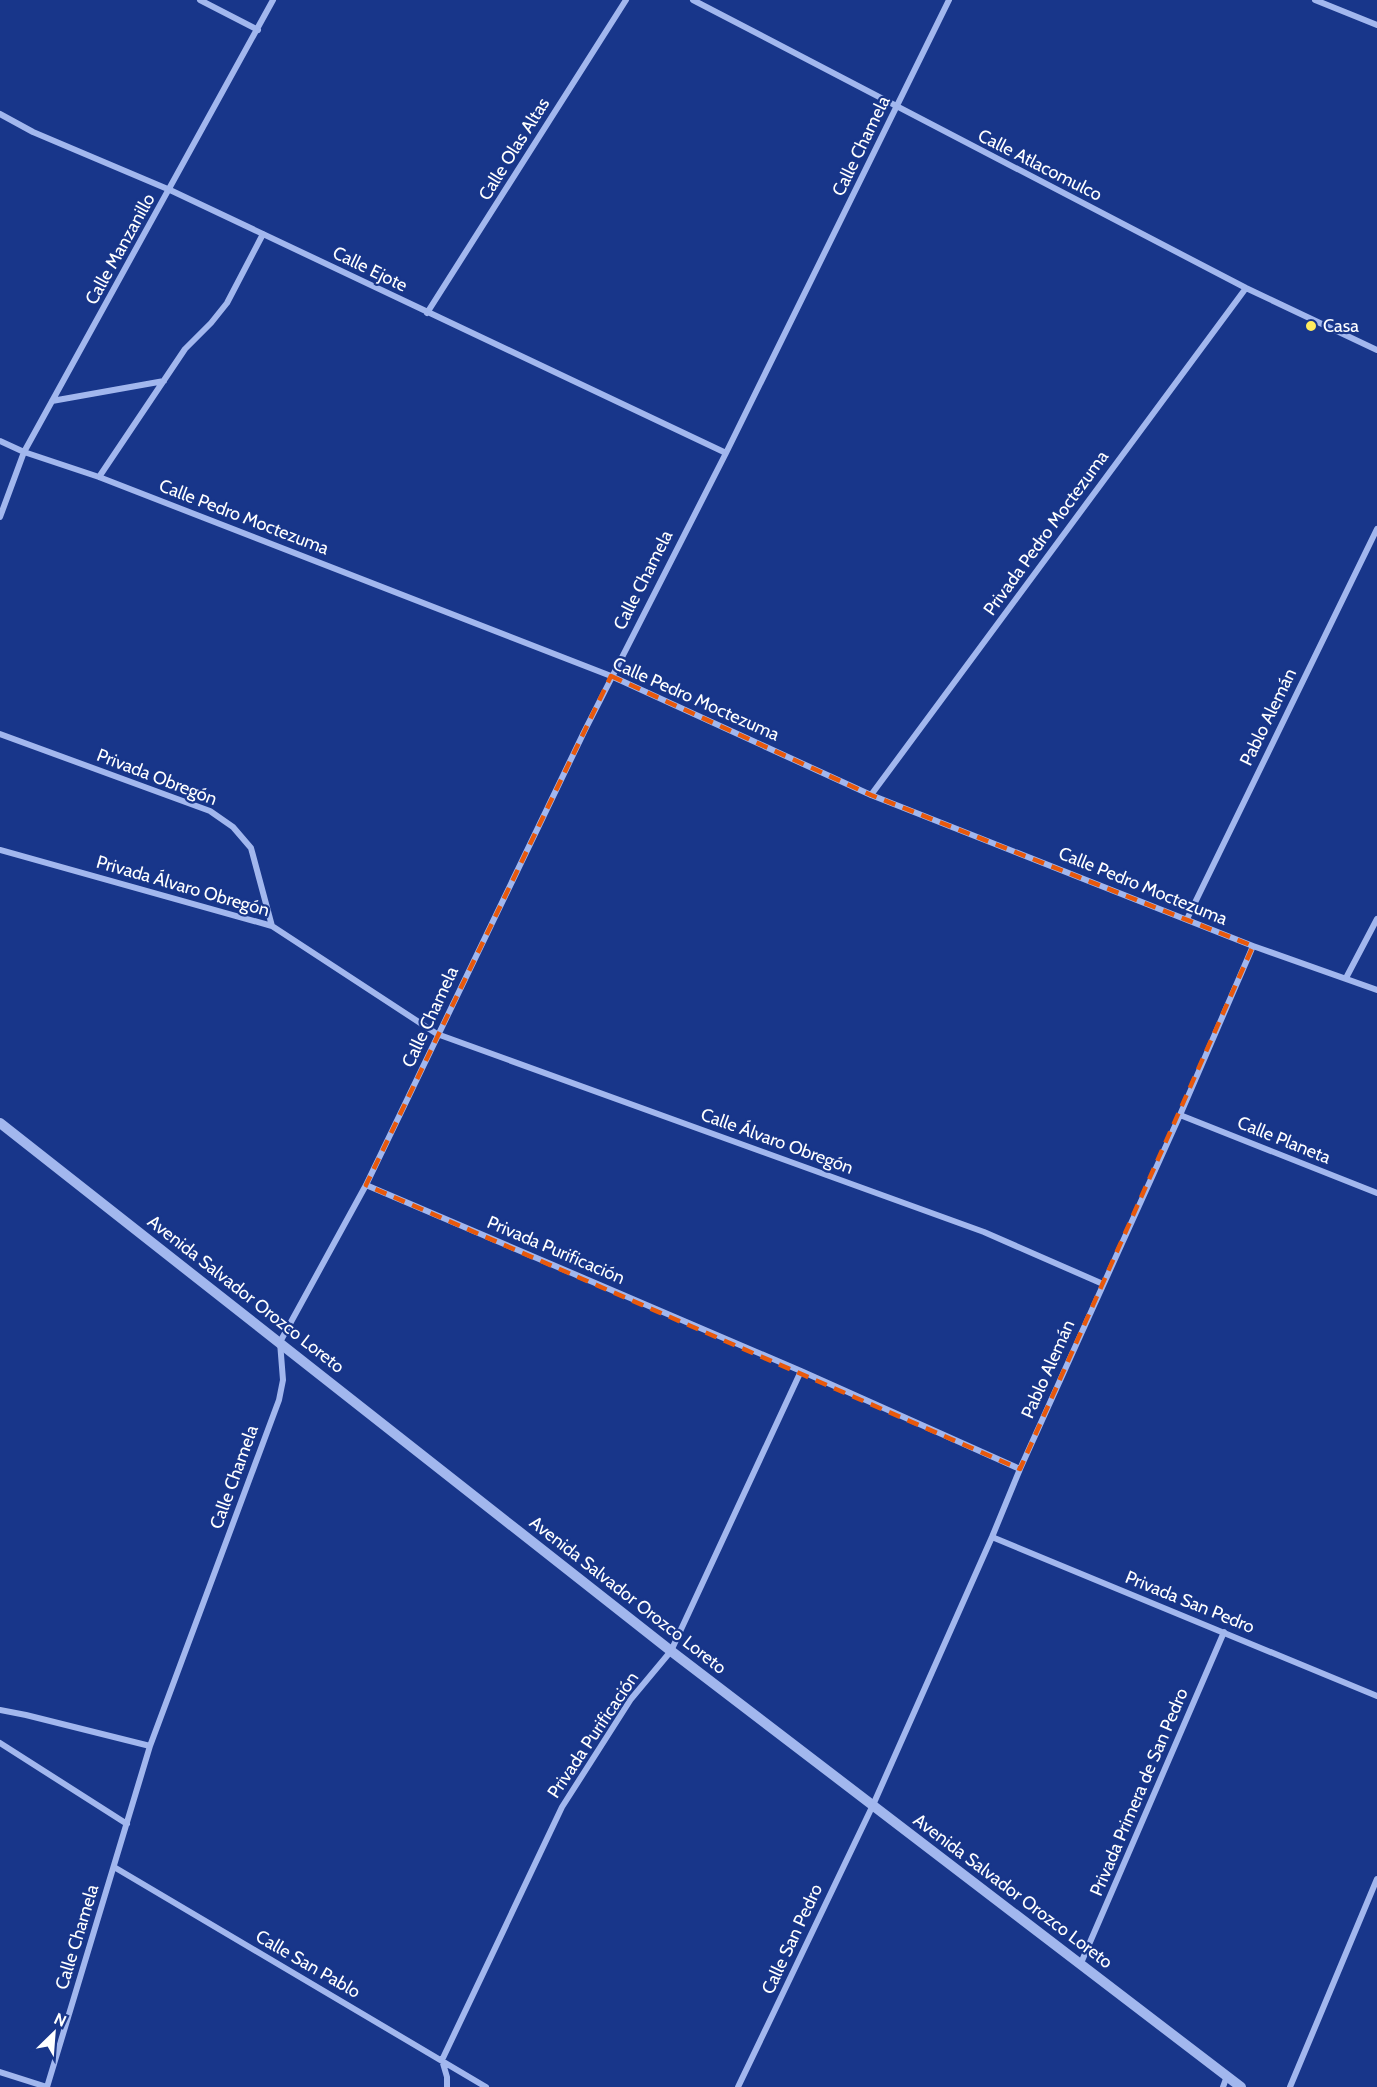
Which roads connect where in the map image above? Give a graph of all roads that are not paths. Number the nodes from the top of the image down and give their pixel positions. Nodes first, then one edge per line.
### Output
1 (200, 0) edge
2 (273, 0) edge
3 (626, 0) edge
4 (693, 0) edge
5 (949, 0) edge
6 (1315, 0) edge
7 (1377, 25) edge
8 (258, 30) junction
9 (897, 107) junction
10 (0, 114) edge
11 (170, 190) junction
12 (264, 234) junction
13 (1246, 288) junction
14 (427, 313) junction
15 (1377, 350) edge
16 (164, 381) junction
17 (52, 401) junction
18 (0, 441) edge
19 (24, 452) junction
20 (726, 453) junction
21 (99, 477) junction
22 (0, 517) edge
23 (1377, 529) edge
24 (611, 676) junction
25 (0, 734) edge
26 (871, 795) junction
27 (0, 850) edge
28 (1186, 919) junction
29 (1377, 919) edge
30 (272, 926) junction
31 (1253, 946) junction
32 (1346, 978) junction
33 (1377, 990) edge
34 (437, 1034) junction
35 (1180, 1115) junction
36 (0, 1123) edge
37 (366, 1185) junction
38 (1377, 1194) edge
39 (1103, 1284) junction
40 (280, 1342) junction
41 (801, 1371) junction
42 (1020, 1469) junction
43 (992, 1537) junction
44 (1224, 1632) junction
45 (671, 1651) junction
46 (1377, 1696) edge
47 (0, 1710) edge
48 (0, 1743) edge
49 (150, 1746) junction
50 (873, 1805) junction
51 (127, 1824) junction
52 (114, 1867) junction
53 (1377, 1879) edge
54 (1081, 1963) junction
55 (442, 2060) junction
56 (0, 2072) edge
57 (1225, 2082) edge
58 (47, 2087) edge
59 (447, 2087) edge
60 (486, 2087) edge
61 (738, 2087) edge
62 (1241, 2087) edge
63 (1290, 2087) edge

1 - 8 street
2 - 8 street, Calle Manzanillo
3 - 14 street, Calle Olas Altas
4 - 9 street, Calle Atlacomulco
5 - 9 street, Calle Chamela
6 - 7 street
8 - 11 street, Calle Manzanillo
9 - 13 street, Calle Atlacomulco
9 - 20 street, Calle Chamela
10 - 11 street, Calle Ejote
11 - 12 street, Calle Ejote
11 - 17 street, Calle Manzanillo
12 - 14 street, Calle Ejote
12 - 16 street
13 - 15 street, Calle Atlacomulco
13 - 26 street, Privada Pedro Moctezuma
14 - 20 street, Calle Ejote
16 - 17 street
16 - 21 street
17 - 19 street, Calle Manzanillo
18 - 19 street, Calle Pedro Moctezuma
19 - 21 street, Calle Pedro Moctezuma
19 - 22 street, Calle Manzanillo
20 - 24 street, Calle Chamela
21 - 24 street, Calle Pedro Moctezuma
23 - 28 street, Pablo Alemán
24 - 26 street, Calle Pedro Moctezuma
24 - 34 street, Calle Chamela
25 - 30 street, Privada Obregón
26 - 28 street, Calle Pedro Moctezuma
27 - 30 street, Privada Álvaro Obregón
28 - 31 street, Calle Pedro Moctezuma
29 - 32 street
30 - 34 street, Privada Álvaro Obregón
31 - 32 street, Calle Pedro Moctezuma
31 - 35 street, Pablo Alemán
32 - 33 street, Calle Pedro Moctezuma
34 - 37 street, Calle Chamela
34 - 39 street, Calle Álvaro Obregón
35 - 38 street, Calle Planeta
35 - 39 street, Pablo Alemán
36 - 40 street, Avenida Salvador Orozco Loreto
37 - 40 street, Calle Chamela
37 - 41 street, Privada Purificación
39 - 42 street, Pablo Alemán
40 - 45 street, Avenida Salvador Orozco Loreto
40 - 49 street, Calle Chamela
41 - 42 street, Privada Purificación
41 - 45 street, Privada Purificación
42 - 43 street, Pablo Alemán
43 - 44 street, Privada San Pedro
43 - 50 street, Pablo Alemán
44 - 46 street, Privada San Pedro
44 - 54 street, Privada Primera de San Pedro
45 - 50 street, Avenida Salvador Orozco Loreto
45 - 55 street, Privada Purificación
47 - 49 street
48 - 51 street
49 - 51 street, Calle Chamela
50 - 54 street, Avenida Salvador Orozco Loreto
50 - 61 street, Calle San Pedro
51 - 52 street, Calle Chamela
52 - 55 street, Calle San Pablo
52 - 58 street, Calle Chamela
53 - 63 street
54 - 57 street, Avenida Salvador Orozco Loreto
55 - 59 street
55 - 60 street, Calle San Pablo
56 - 58 street
57 - 62 street, Avenida Salvador Orozco Loreto

